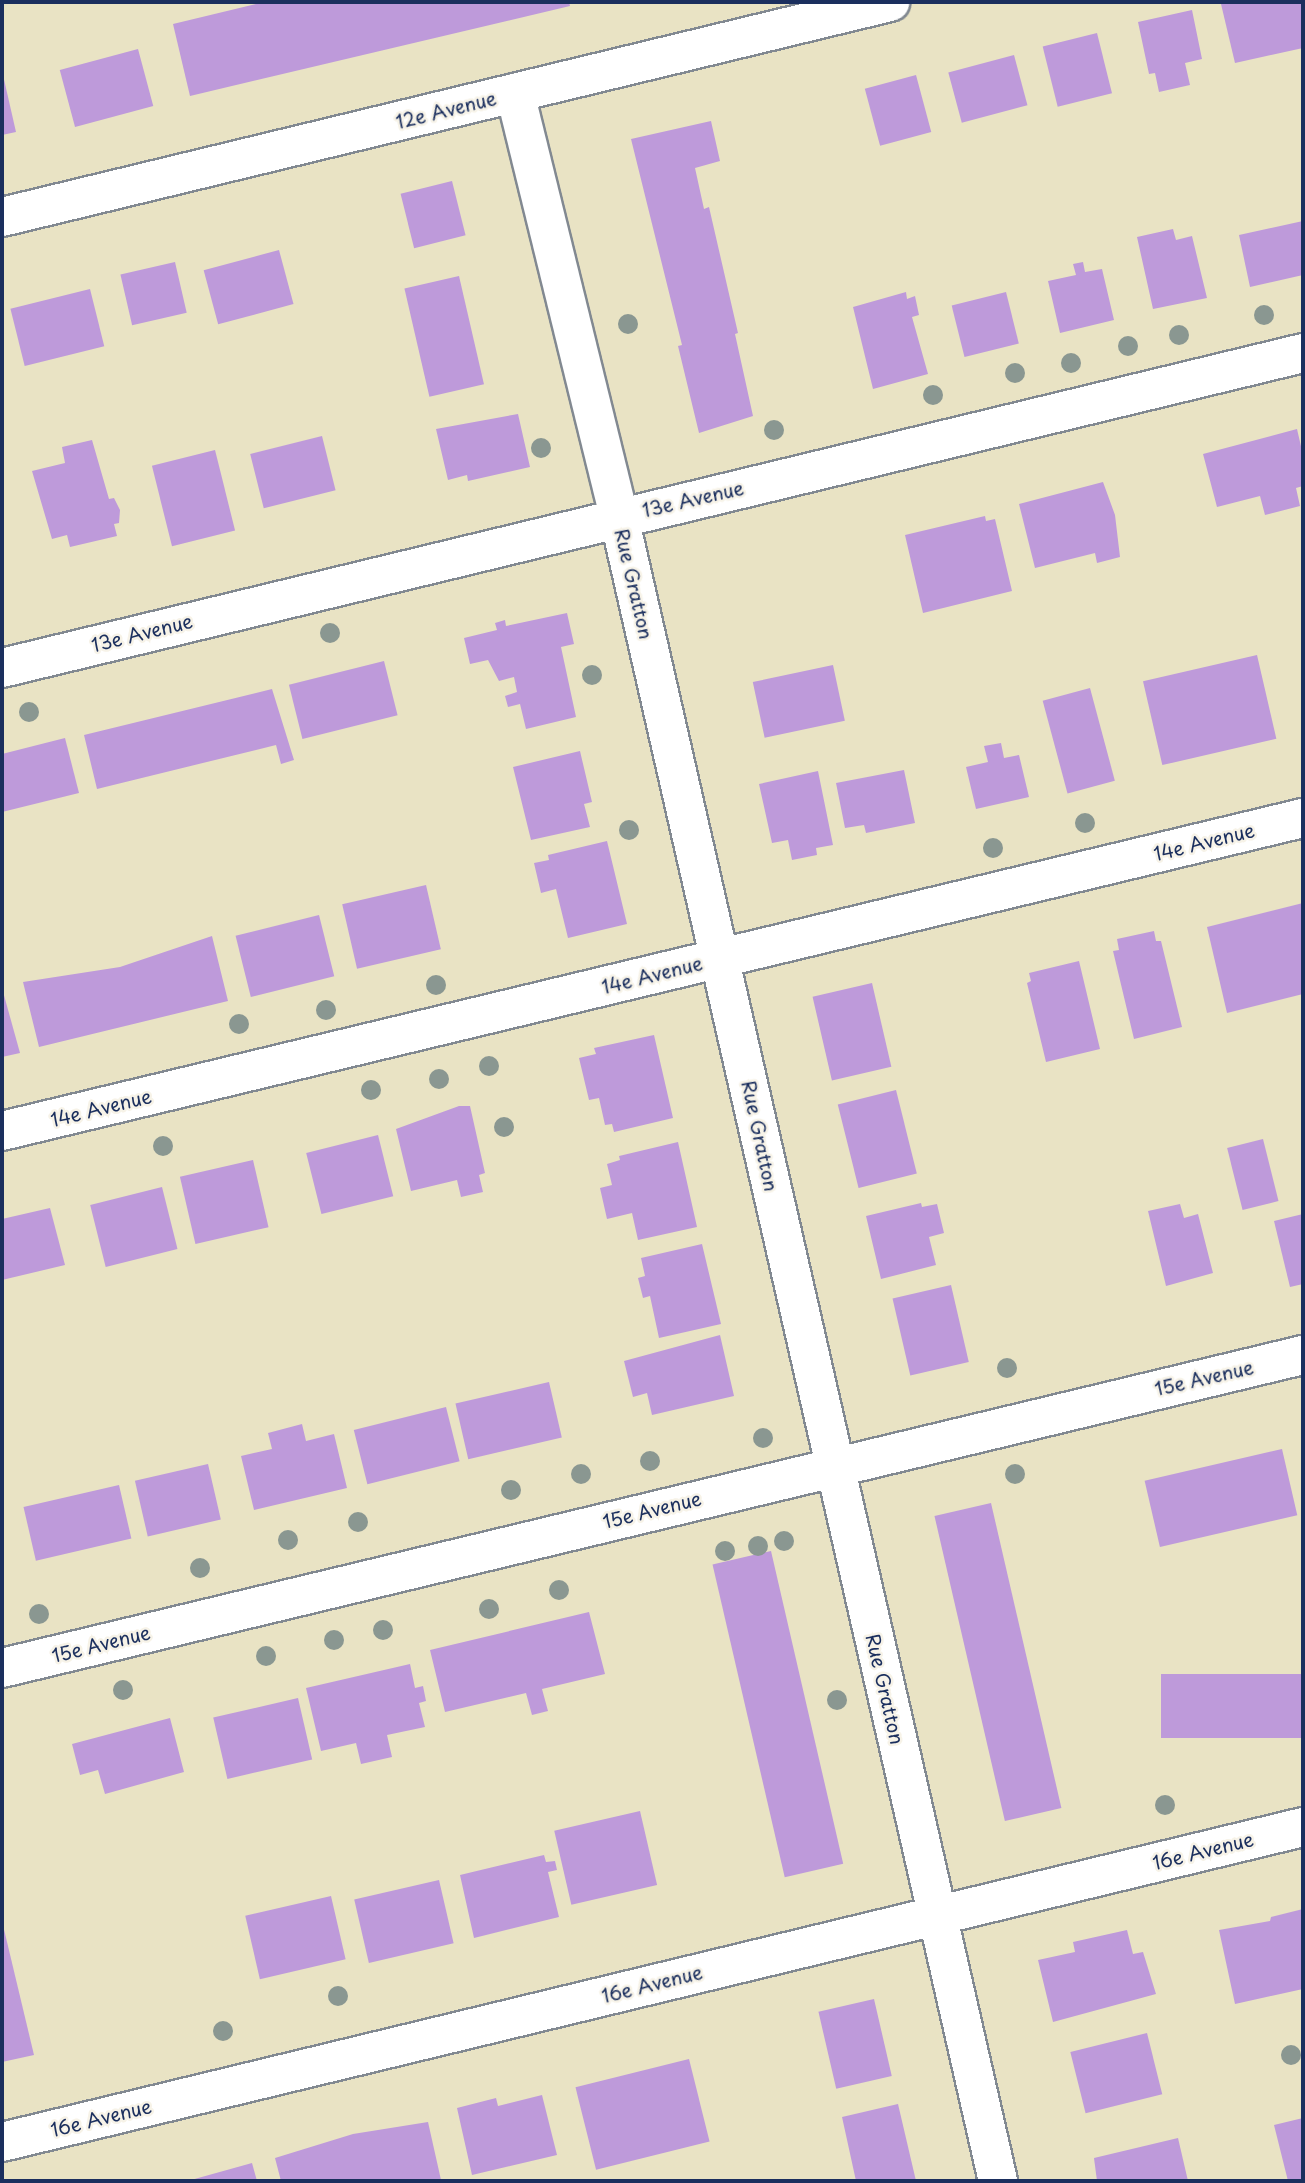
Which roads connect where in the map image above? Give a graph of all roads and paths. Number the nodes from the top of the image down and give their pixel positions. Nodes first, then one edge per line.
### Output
1 (890, 2) edge
2 (514, 93) junction
3 (2, 217) edge
4 (1303, 353) edge
5 (619, 517) junction
6 (2, 667) edge
7 (1303, 818) edge
8 (721, 958) junction
9 (2, 1131) edge
10 (1303, 1355) edge
11 (832, 1466) junction
12 (2, 1668) edge
13 (1303, 1826) edge
14 (939, 1915) junction
15 (2, 2142) edge
16 (998, 2181) edge

1 - 2 street, 12e Avenue
2 - 3 street, 12e Avenue
2 - 5 street, Rue Gratton
4 - 5 street, 13e Avenue
5 - 6 street, 13e Avenue
5 - 8 street, Rue Gratton
7 - 8 street, 14e Avenue
8 - 9 street, 14e Avenue
8 - 11 street, Rue Gratton
10 - 11 street, 15e Avenue
11 - 12 street, 15e Avenue
11 - 14 street, Rue Gratton
13 - 14 street, 16e Avenue
14 - 15 street, 16e Avenue
14 - 16 street, Rue Gratton

